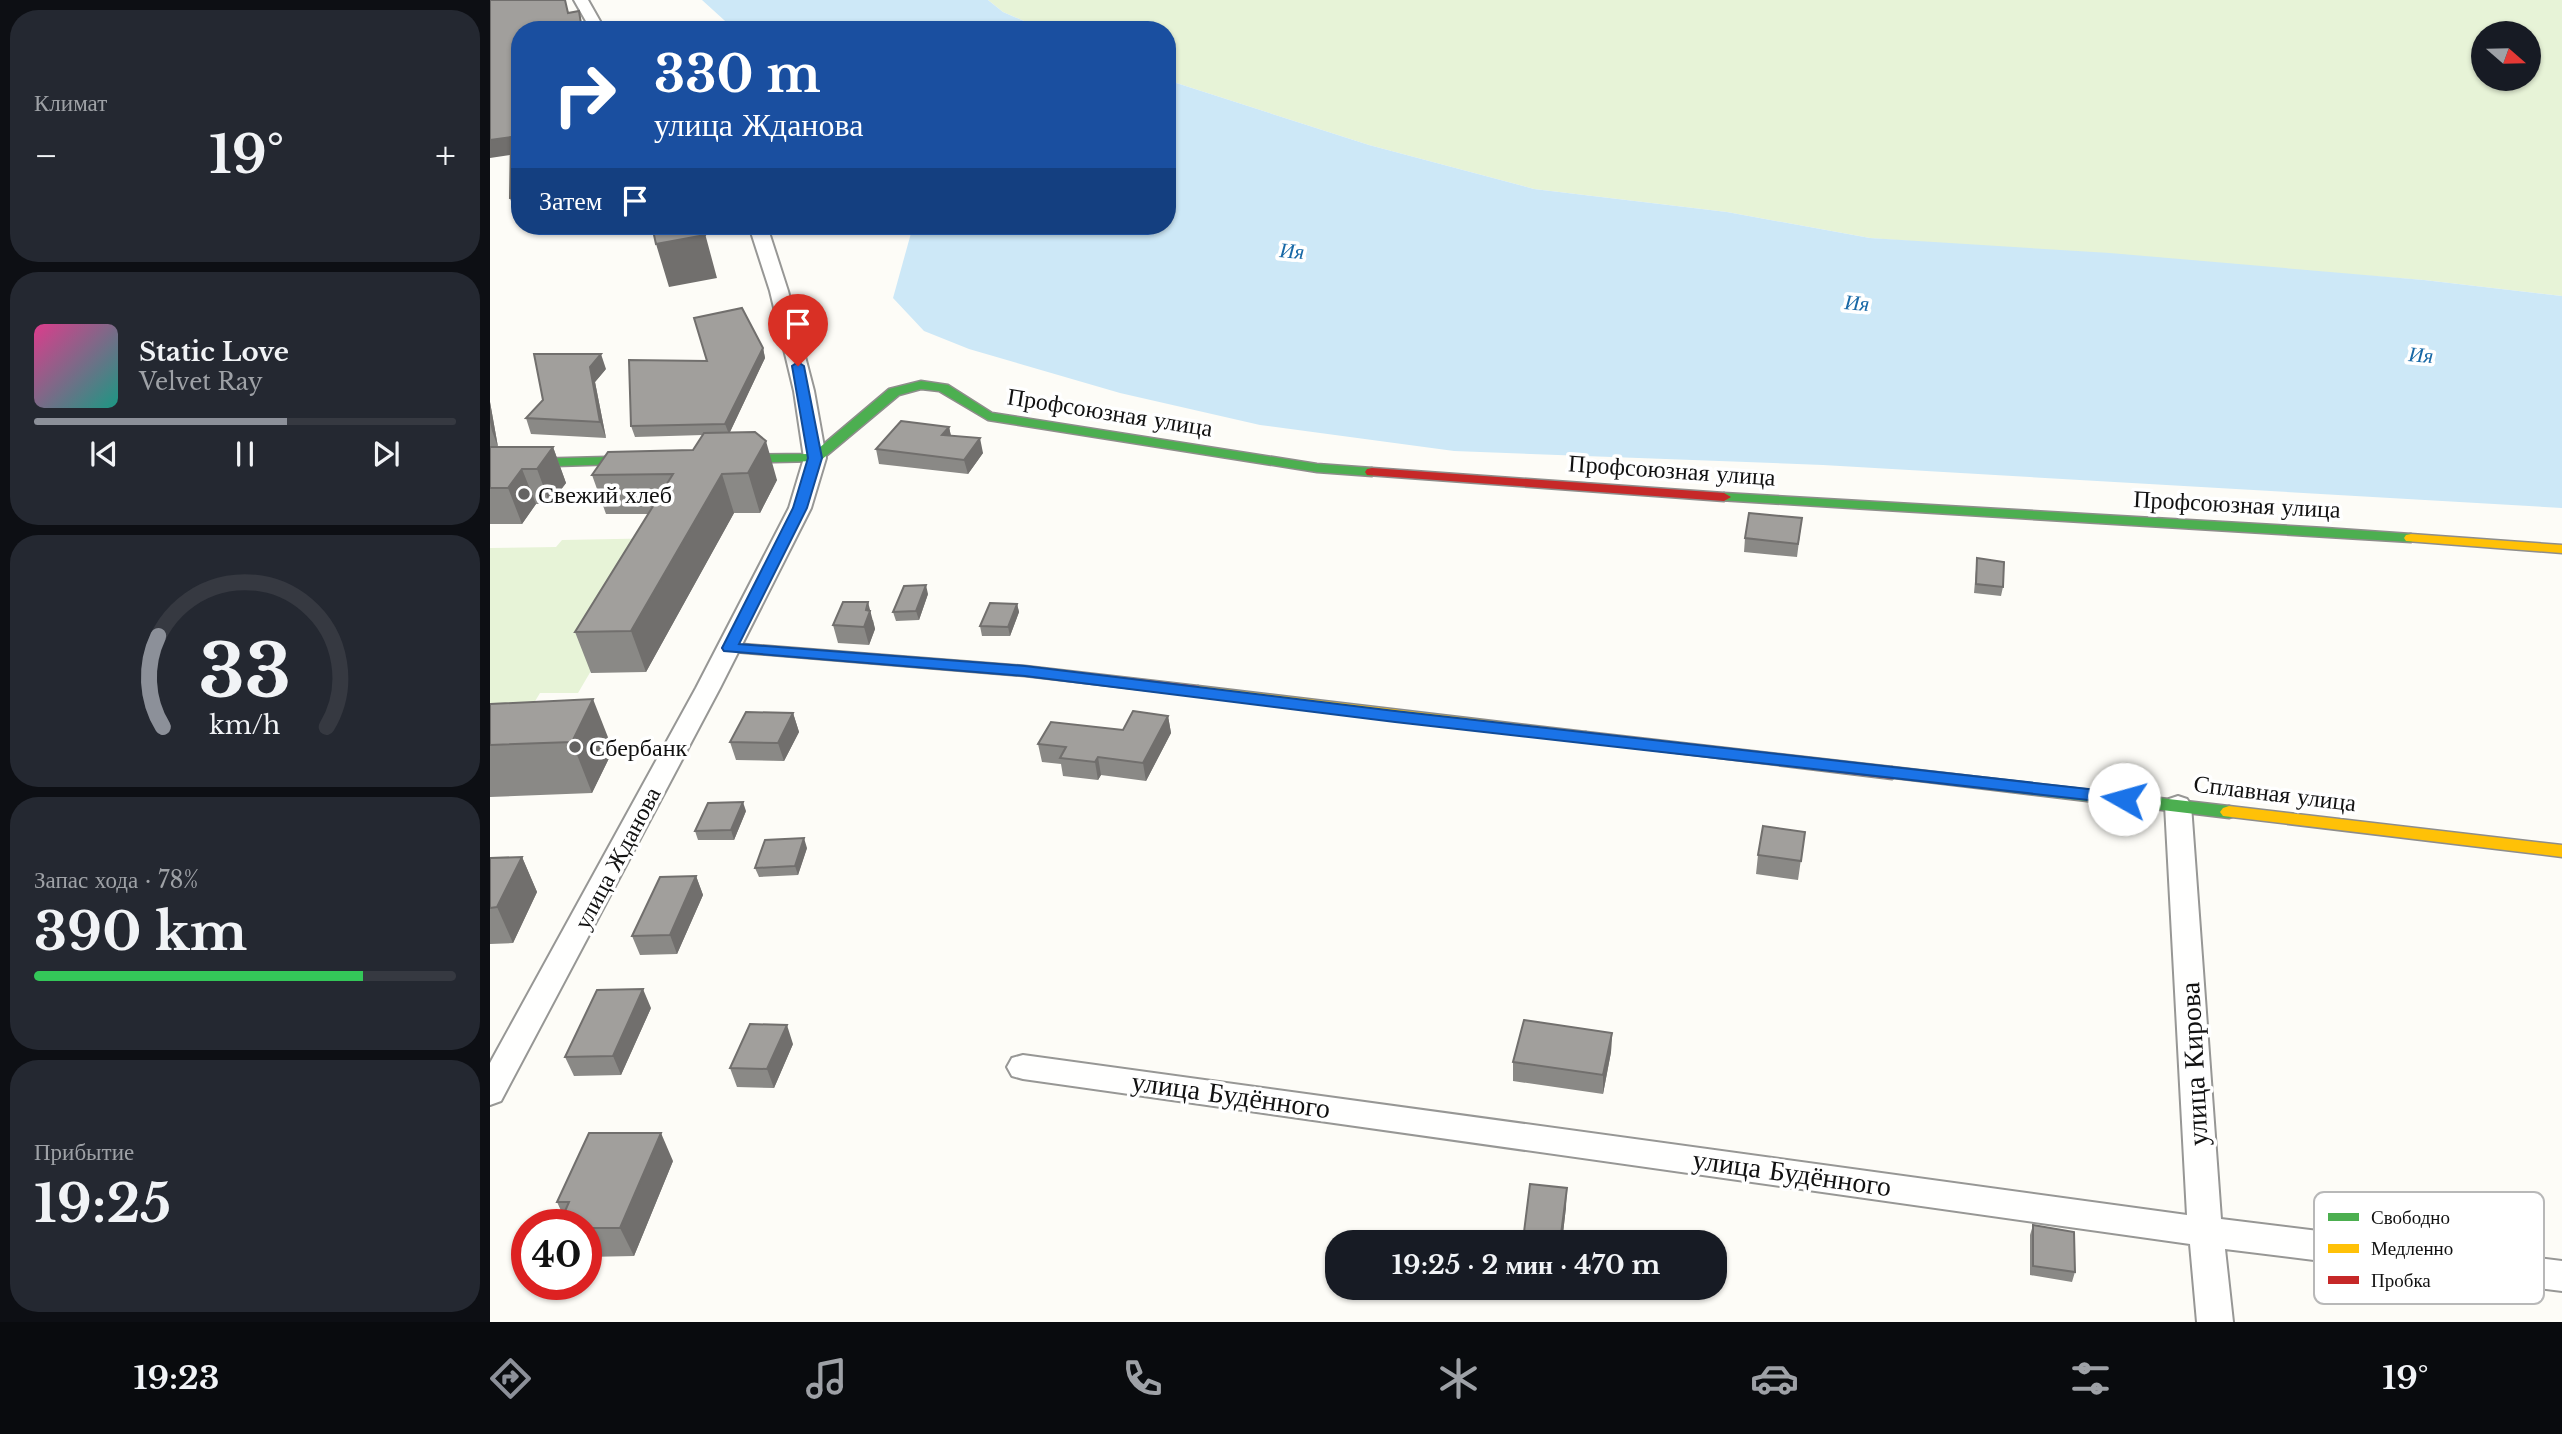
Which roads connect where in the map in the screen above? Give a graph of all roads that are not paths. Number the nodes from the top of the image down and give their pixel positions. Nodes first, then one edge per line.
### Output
1 (581, 0) edge
2 (593, 21) edge
3 (761, 235) edge
4 (815, 458) junction
5 (708, 459) edge
6 (668, 460) edge
7 (490, 464) edge
8 (2562, 549) edge
9 (729, 648) junction
10 (2178, 804) junction
11 (2562, 851) edge
12 (1023, 1067) dead end
13 (490, 1093) edge
14 (2206, 1230) junction
15 (2314, 1244) edge
16 (2544, 1274) edge
17 (2562, 1276) edge
18 (2215, 1322) edge

1 - 2 street
3 - 4 street, улица Жданова
4 - 5 street
4 - 8 street, Профсоюзная улица
4 - 9 street, улица Жданова
6 - 7 street
9 - 10 street, Сплавная улица
9 - 13 street, улица Жданова
10 - 11 street, Сплавная улица
10 - 14 street, улица Кирова
12 - 14 street, улица Будённого
14 - 15 street, улица Будённого
14 - 18 street, улица Кирова
16 - 17 street, улица Будённого

